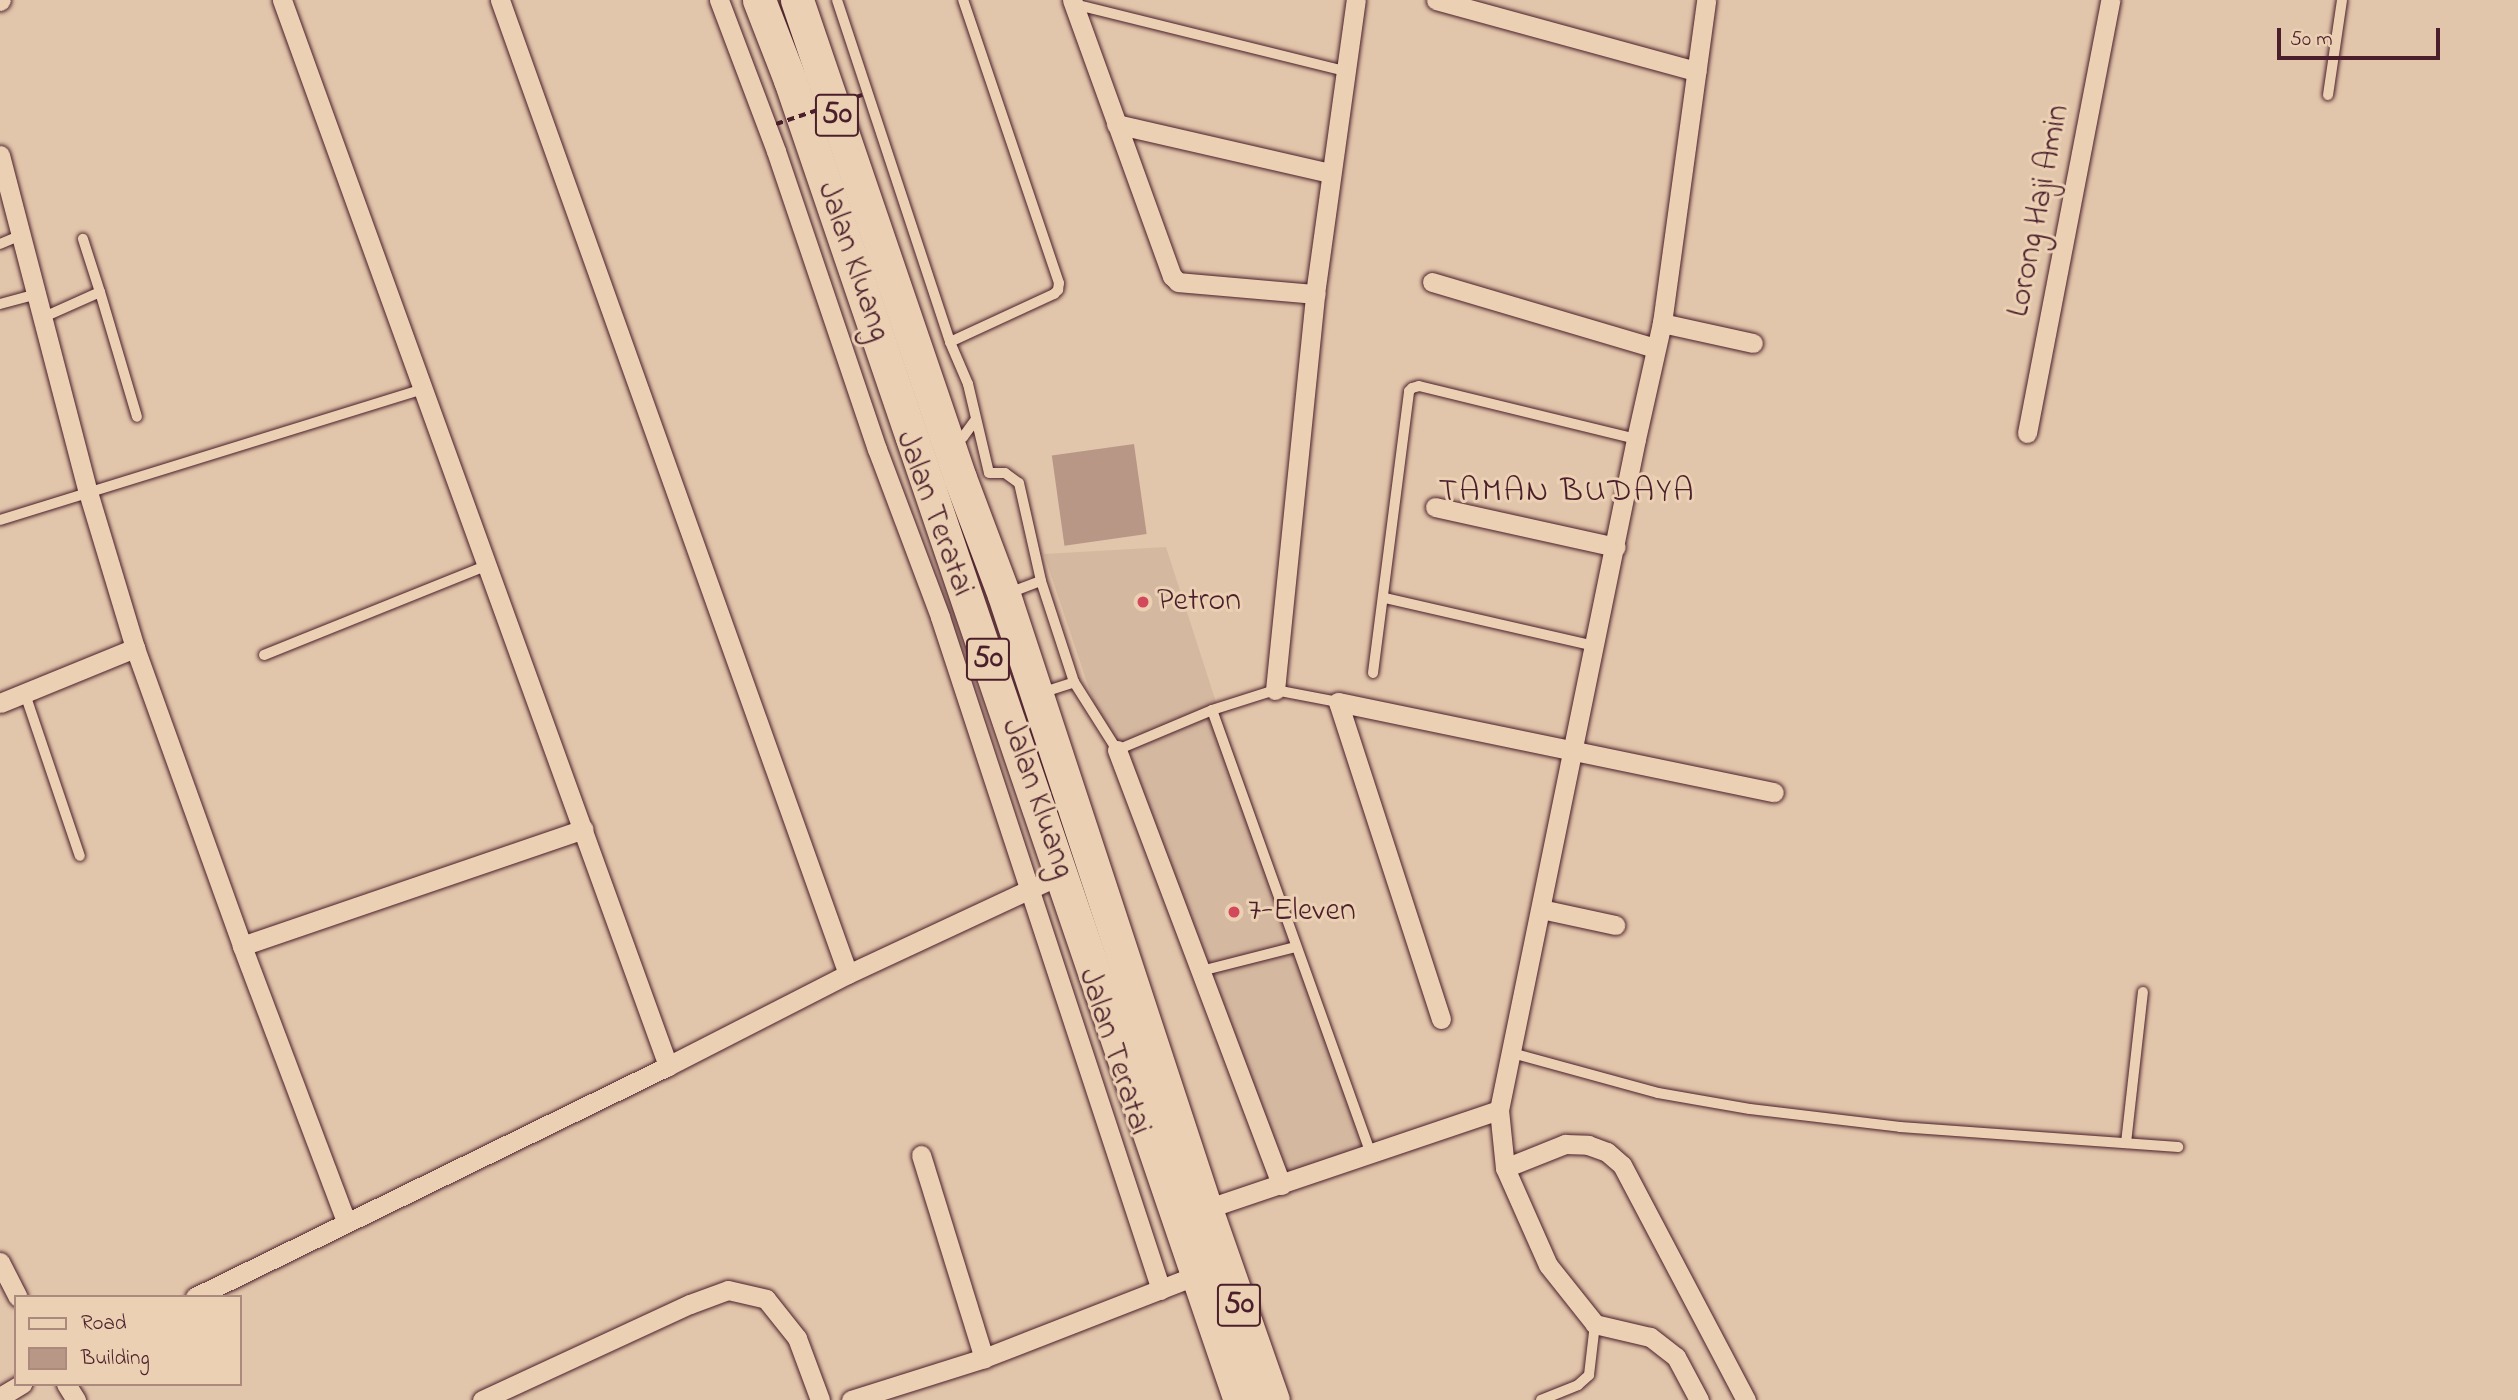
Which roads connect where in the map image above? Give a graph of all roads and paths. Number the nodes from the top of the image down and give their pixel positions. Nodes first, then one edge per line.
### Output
1 (282, 0) edge
2 (500, 0) edge
3 (719, 0) edge
4 (760, 0) edge
5 (797, 0) edge
6 (837, 0) edge
7 (964, 0) edge
8 (1356, 0) edge
9 (1436, 0) edge
10 (1706, 0) edge
11 (2110, 0) edge
12 (2342, 0) edge
13 (1073, 2) edge
14 (1344, 71) junction
15 (1696, 71) junction
16 (862, 94) dead end
17 (2328, 95) dead end
18 (776, 124) dead end
19 (1116, 124) junction
20 (0, 155) edge
21 (1330, 173) junction
22 (3, 177) edge
23 (21, 235) junction
24 (83, 239) dead end
25 (0, 244) edge
26 (1432, 282) dead end
27 (100, 292) junction
28 (37, 294) junction
29 (1315, 294) junction
30 (0, 304) edge
31 (44, 317) junction
32 (1662, 323) junction
33 (950, 342) junction
34 (1753, 343) dead end
35 (1656, 348) junction
36 (424, 389) junction
37 (137, 417) dead end
38 (976, 419) junction
39 (2026, 433) dead end
40 (1636, 439) junction
41 (891, 443) junction
42 (950, 446) junction
43 (974, 475) junction
44 (89, 492) junction
45 (1435, 507) dead end
46 (0, 520) edge
47 (1616, 547) junction
48 (488, 565) junction
49 (1041, 581) junction
50 (1004, 595) junction
51 (1385, 598) junction
52 (1594, 646) junction
53 (135, 648) junction
54 (264, 655) dead end
55 (1373, 673) dead end
56 (1074, 682) junction
57 (1275, 690) junction
58 (24, 691) junction
59 (1037, 694) junction
60 (1338, 702) junction
61 (0, 703) edge
62 (1212, 710) junction
63 (1117, 750) junction
64 (1572, 750) junction
65 (1774, 792) dead end
66 (584, 829) junction
67 (80, 856) dead end
68 (1062, 874) junction
69 (1028, 888) junction
70 (1541, 909) junction
71 (1615, 925) dead end
72 (242, 946) junction
73 (1295, 947) junction
74 (1201, 971) junction
75 (848, 974) junction
76 (2143, 992) dead end
77 (1441, 1019) dead end
78 (1512, 1053) junction
79 (668, 1066) junction
80 (1499, 1110) junction
81 (2126, 1143) junction
82 (2178, 1147) dead end
83 (1371, 1153) junction
84 (920, 1155) dead end
85 (1504, 1168) junction
86 (1281, 1185) junction
87 (1206, 1209) junction
88 (346, 1221) junction
89 (0, 1262) edge
90 (1197, 1275) junction
91 (1161, 1290) junction
92 (17, 1295) edge
93 (199, 1295) edge
94 (1595, 1324) junction
95 (984, 1358) junction
96 (18, 1386) edge
97 (0, 1396) edge
98 (482, 1400) edge
99 (820, 1400) edge
100 (851, 1400) edge
101 (1240, 1400) edge
102 (1273, 1400) edge
103 (1541, 1400) edge
104 (1699, 1400) edge
105 (1746, 1400) edge

1 - 36 street
2 - 75 street
3 - 41 street, Jalan Teratai
4 - 41 highway, Jalan Kluang / 50
5 - 42 highway, Jalan Kluang / 50
6 - 33 lane
7 - 33 lane
8 - 14 street
9 - 15 street
10 - 15 street
11 - 39 street, Lorong Haji Amin
12 - 17 lane
13 - 14 lane
13 - 19 street
14 - 21 street
15 - 32 street
16 - 18 path, bridge
19 - 21 street
19 - 29 street
20 - 22 street
21 - 29 street
22 - 23 street
23 - 25 lane
23 - 28 street
24 - 27 lane
26 - 35 street
27 - 31 lane
27 - 37 lane
28 - 30 lane
28 - 31 street
29 - 57 street
31 - 44 street
32 - 34 street
32 - 35 street
33 - 38 lane
35 - 40 street
36 - 44 lane
36 - 48 street
38 - 42 lane
38 - 43 lane
40 - 47 street
40 - 51 lane
41 - 68 highway, Jalan Kluang / 50
41 - 69 street, Jalan Teratai
42 - 43 highway, Jalan Kluang / 50
43 - 49 lane
43 - 50 highway, Jalan Kluang / 50
44 - 46 lane
44 - 53 street
45 - 47 street
47 - 52 street
48 - 54 lane
48 - 66 street
49 - 50 lane
49 - 56 lane
50 - 59 highway, Jalan Kluang / 50
51 - 52 lane
51 - 55 lane
52 - 64 street
53 - 58 street
53 - 72 street
56 - 59 lane
56 - 63 lane
57 - 60 lane
57 - 62 lane
58 - 61 street
58 - 67 lane
59 - 87 highway, Jalan Kluang / 50
60 - 64 street
60 - 77 street
62 - 63 lane
62 - 73 lane
63 - 74 street
64 - 65 street
64 - 70 street
66 - 72 street
66 - 79 street
68 - 69 street
68 - 90 highway, Jalan Kluang / 50
69 - 75 street
69 - 91 street, Jalan Teratai
70 - 71 street
70 - 78 street
72 - 88 street
73 - 74 lane
73 - 83 lane
74 - 86 street
75 - 79 street
76 - 81 lane
78 - 80 street
78 - 81 lane
79 - 88 street
80 - 83 street
80 - 85 street
81 - 82 lane
83 - 86 street
84 - 95 street
85 - 94 street
85 - 105 street
86 - 87 street
87 - 102 highway, Jalan Kluang / 50
88 - 93 street
89 - 92 street
90 - 91 street
90 - 101 highway, Jalan Kluang / 50
91 - 95 street
94 - 103 lane
94 - 104 street
95 - 100 street
96 - 97 street
98 - 99 street

